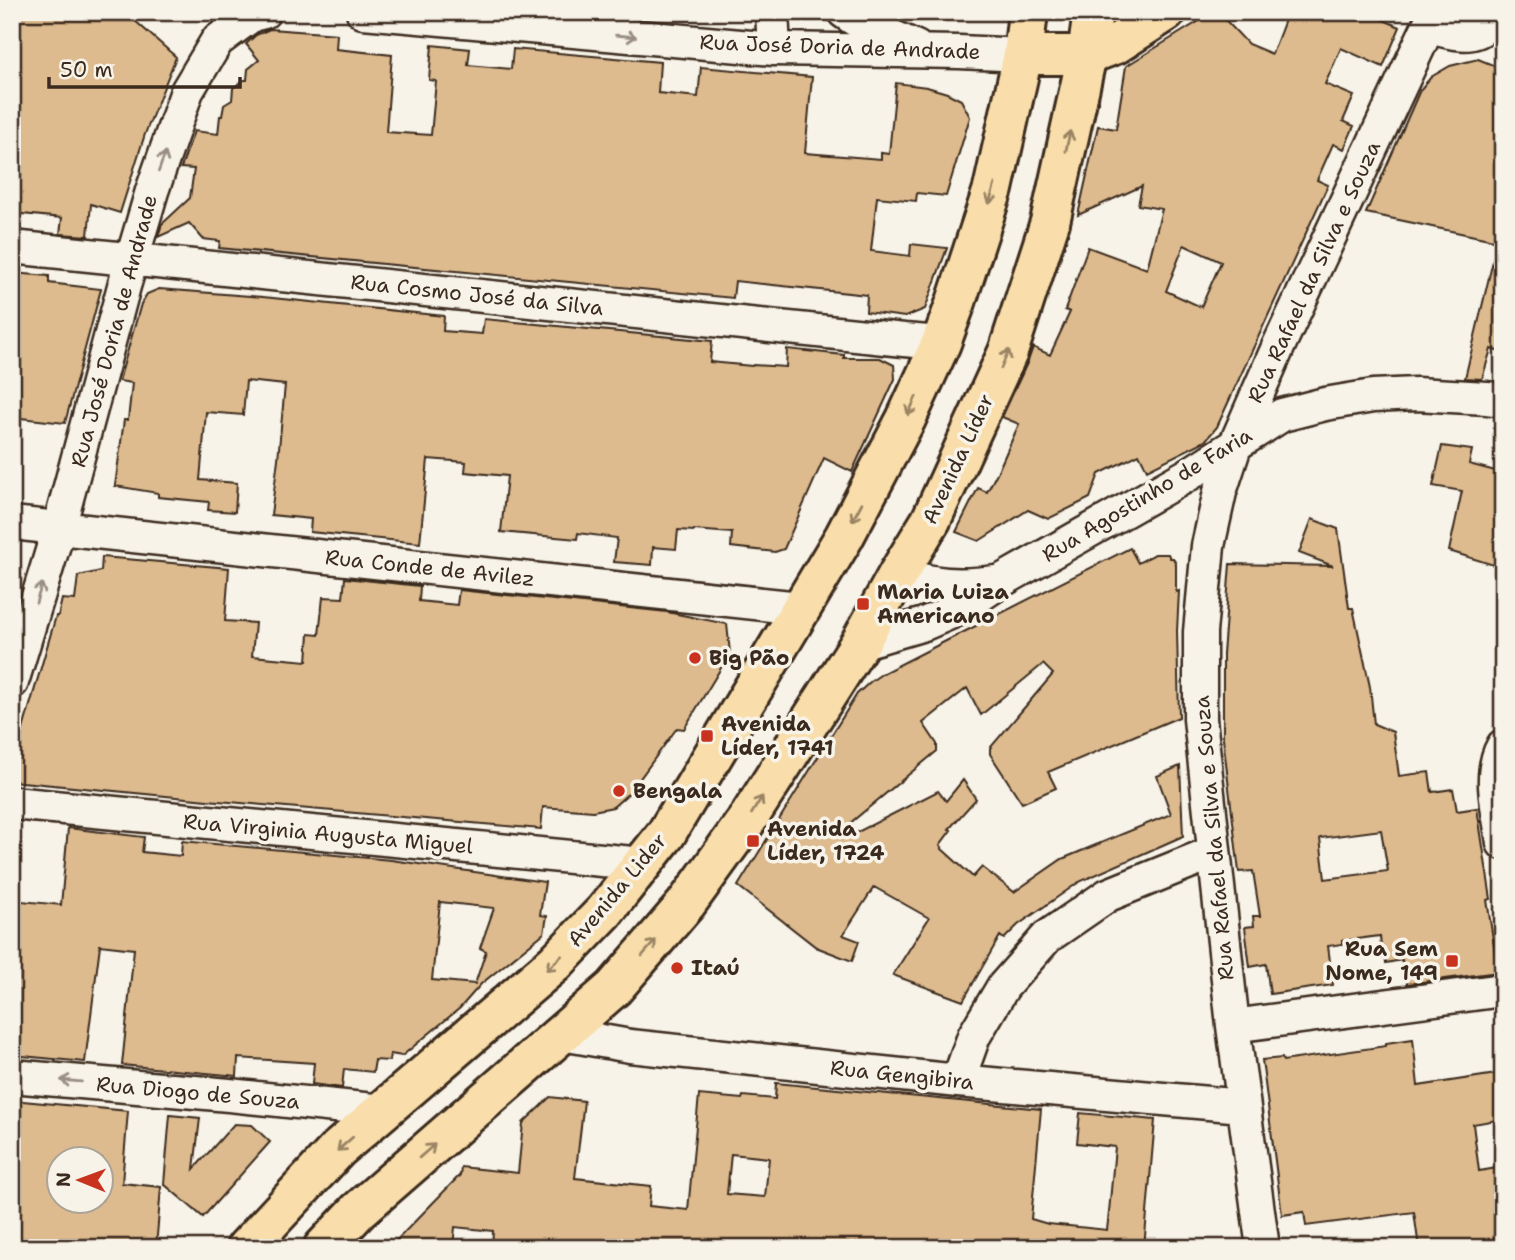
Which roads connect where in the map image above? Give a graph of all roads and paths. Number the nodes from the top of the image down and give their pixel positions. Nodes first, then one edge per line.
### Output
1 (264, 12) edge
2 (363, 12) edge
3 (772, 12) edge
4 (844, 12) edge
5 (1028, 12) edge
6 (1093, 12) edge
7 (1166, 12) edge
8 (1432, 19) edge
9 (1494, 27) edge
10 (774, 49) junction
11 (926, 52) junction
12 (1023, 55) junction
13 (1087, 55) junction
14 (12, 247) edge
15 (132, 259) junction
16 (941, 342) junction
17 (1503, 400) edge
18 (1236, 443) junction
19 (12, 523) edge
20 (60, 528) junction
21 (898, 574) junction
22 (1001, 581) junction
23 (800, 608) junction
24 (860, 643) junction
25 (12, 682) edge
26 (1503, 746) edge
27 (12, 803) edge
28 (1503, 842) edge
29 (1214, 852) junction
30 (643, 864) junction
31 (1503, 990) edge
32 (1233, 1026) junction
33 (562, 1034) junction
34 (12, 1076) edge
35 (958, 1081) junction
36 (1243, 1106) junction
37 (383, 1111) junction
38 (246, 1248) edge
39 (323, 1248) edge
40 (1262, 1248) edge

15 -> 1 street, Rua José Doria de Andrade
2 -> 10 street, Rua José Doria de Andrade
3 - 10 street
4 - 11 street
5 - 12 main road
6 - 13 main road, Avenida Líder
7 - 13 main road
8 - 9 street
8 - 18 street, Rua Rafael da Silva e Souza
10 - 11 street, Rua José Doria de Andrade
11 - 12 street, Rua José Doria de Andrade
12 - 13 main road
12 -> 16 main road
21 -> 13 main road, Avenida Líder
14 - 15 street, Rua Cosmo José da Silva
15 - 16 street, Rua Cosmo José da Silva
15 - 20 street, Rua José Doria de Andrade
16 -> 23 main road, Avenida Lider
17 - 18 street, Rua Agostinho de Faria
18 - 22 street, Rua Agostinho de Faria
18 - 29 street, Rua Rafael da Silva e Souza
19 - 20 street
20 - 23 street, Rua Conde de Avilez
25 -> 20 street, Rua José Doria de Andrade
21 - 22 street, Rua Agostinho de Faria
21 - 24 main road, Avenida Líder
22 - 24 street, Rua Agostinho de Faria
23 - 30 main road, Avenida Lider
33 -> 24 main road, Avenida Líder
26 - 28 street
27 - 30 street, Rua Virginia Augusta Miguel
29 - 32 street, Rua Rafael da Silva e Souza
29 - 35 street
30 -> 37 main road, Avenida Lider
31 - 32 street
32 - 36 street, Rua Rafael da Silva e Souza
33 - 35 street, Rua Gengibira
39 -> 33 main road
37 -> 34 street, Rua Diogo de Souza
35 - 36 street, Rua Gengibira
36 - 40 street, Rua Rafael da Silva e Souza
37 -> 38 main road, Avenida Lider

